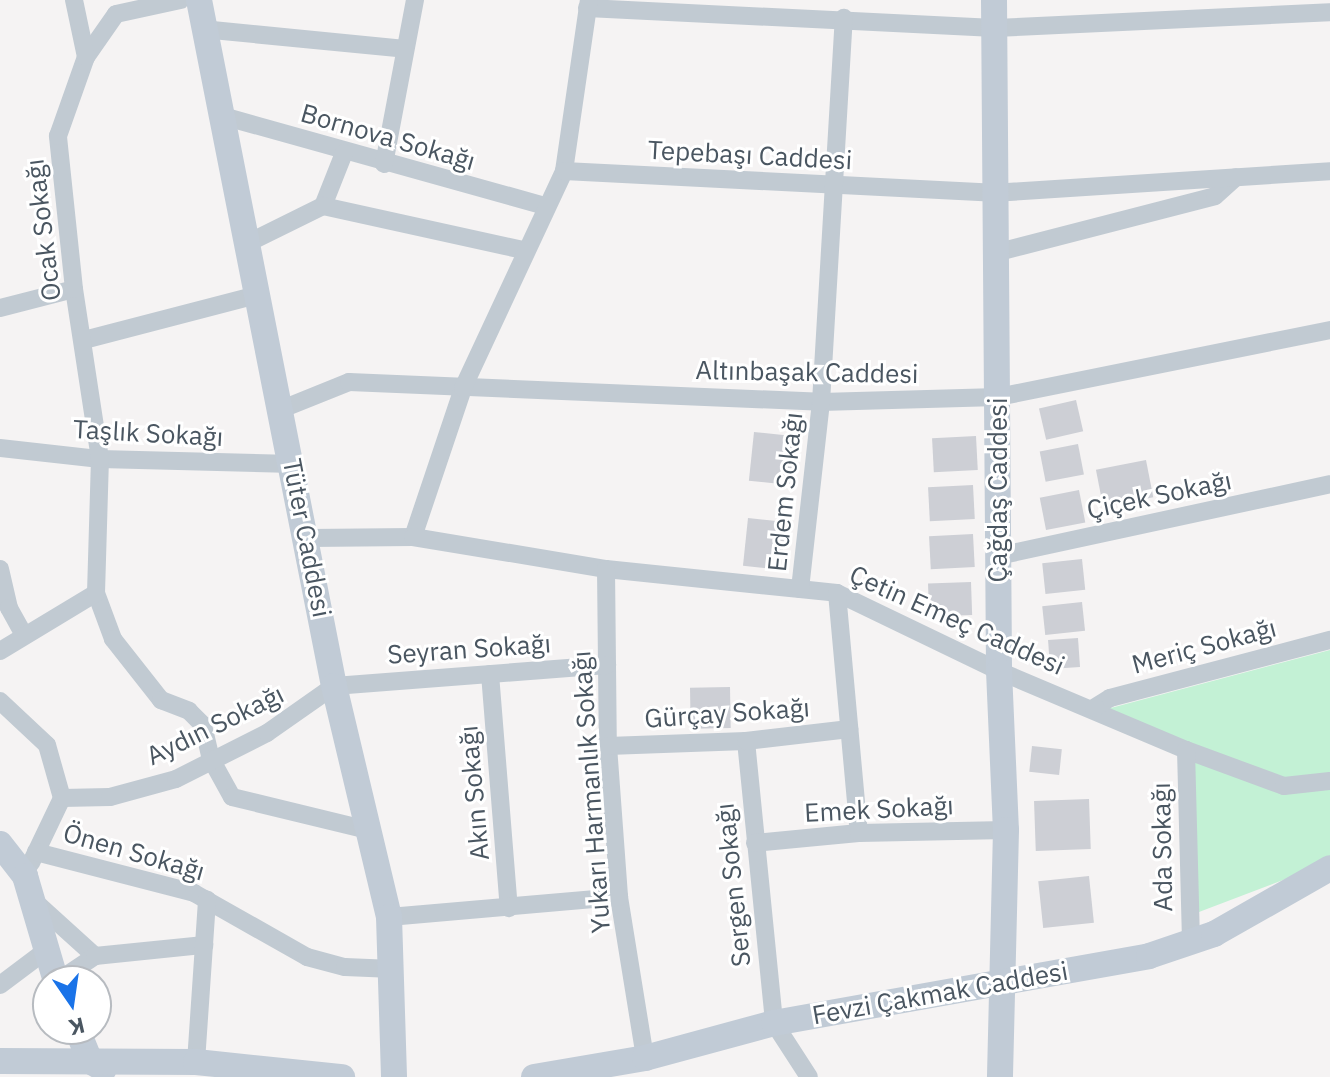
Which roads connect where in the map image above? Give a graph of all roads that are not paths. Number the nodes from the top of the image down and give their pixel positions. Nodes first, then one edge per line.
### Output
1 (74, 0) edge
2 (181, 0) edge
3 (199, 0) edge
4 (415, 0) edge
5 (994, 0) edge
6 (588, 4) edge
7 (1330, 12) edge
8 (844, 18) junction
9 (995, 28) junction
10 (202, 29) junction
11 (405, 49) junction
12 (86, 57) junction
13 (219, 115) junction
14 (344, 153) junction
15 (384, 164) junction
16 (564, 171) junction
17 (1330, 171) edge
18 (1236, 177) junction
19 (832, 185) junction
20 (993, 193) junction
21 (323, 206) junction
22 (544, 206) junction
23 (246, 244) junction
24 (523, 250) junction
25 (995, 253) junction
26 (74, 289) junction
27 (257, 295) junction
28 (0, 308) edge
29 (1330, 330) edge
30 (84, 340) junction
31 (463, 388) junction
32 (998, 397) junction
33 (821, 402) junction
34 (282, 409) junction
35 (1, 452) edge
36 (100, 459) junction
37 (294, 464) junction
38 (1330, 484) edge
39 (413, 537) junction
40 (309, 538) junction
41 (998, 556) junction
42 (0, 569) edge
43 (606, 569) junction
44 (800, 589) junction
45 (96, 593) junction
46 (837, 593) junction
47 (23, 633) junction
48 (1330, 640) edge
49 (0, 651) edge
50 (607, 665) junction
51 (999, 671) junction
52 (490, 674) junction
53 (334, 686) junction
54 (0, 701) edge
55 (1094, 708) junction
56 (849, 729) junction
57 (746, 741) junction
58 (608, 746) junction
59 (1186, 750) junction
60 (211, 759) junction
61 (1330, 781) edge
62 (62, 798) junction
63 (1006, 830) junction
64 (372, 831) junction
65 (859, 833) junction
66 (755, 843) junction
67 (0, 844) edge
68 (36, 852) junction
69 (1330, 868) edge
70 (29, 888) junction
71 (619, 897) junction
72 (207, 899) junction
73 (509, 908) junction
74 (389, 917) junction
75 (1191, 942) junction
76 (204, 945) junction
77 (44, 952) junction
78 (95, 956) junction
79 (50, 965) edge
80 (81, 965) edge
81 (393, 969) junction
82 (1001, 980) junction
83 (0, 985) edge
84 (774, 1023) junction
85 (84, 1045) edge
86 (645, 1058) junction
87 (0, 1061) edge
88 (90, 1061) junction
89 (196, 1062) junction
90 (561, 1076) edge
91 (117, 1077) edge
92 (342, 1077) edge
93 (394, 1077) edge
94 (534, 1077) edge
95 (809, 1077) edge
96 (1000, 1077) edge

1 - 12 street
2 - 12 street, Ocak Sokağı
3 - 10 street, Tüter Caddesi
4 - 11 street
5 - 9 street, Çağdaş Caddesi
6 - 8 street
6 - 16 street
7 - 9 street
8 - 9 street
8 - 19 street, Erdem Sokağı
9 - 20 street, Çağdaş Caddesi
10 - 11 street
10 - 13 street, Tüter Caddesi
11 - 15 street
12 - 26 street, Ocak Sokağı
13 - 14 street, Bornova Sokağı
13 - 23 street, Tüter Caddesi
14 - 15 street, Bornova Sokağı
14 - 21 street
15 - 22 street, Bornova Sokağı
16 - 19 street, Tepebaşı Caddesi
16 - 22 street
17 - 18 street, Tepebaşı Caddesi
18 - 20 street, Tepebaşı Caddesi
18 - 25 street
19 - 20 street, Tepebaşı Caddesi
19 - 33 street, Erdem Sokağı
20 - 25 street, Çağdaş Caddesi
21 - 23 street
21 - 24 street
22 - 24 street
23 - 27 street, Tüter Caddesi
24 - 31 street
25 - 32 street, Çağdaş Caddesi
26 - 28 street
26 - 30 street, Ocak Sokağı
27 - 30 street
27 - 34 street, Tüter Caddesi
29 - 32 street, Altınbaşak Caddesi
30 - 36 street, Ocak Sokağı
31 - 33 street, Altınbaşak Caddesi
31 - 34 street, Altınbaşak Caddesi
31 - 39 street
32 - 33 street, Altınbaşak Caddesi
32 - 41 street, Çağdaş Caddesi
33 - 44 street, Erdem Sokağı
34 - 37 street, Tüter Caddesi
35 - 36 street, Taşlık Sokağı
36 - 37 street, Taşlık Sokağı
36 - 45 street, Ocak Sokağı
37 - 40 street, Tüter Caddesi
38 - 41 street, Çiçek Sokağı
39 - 40 street, Çetin Emeç Caddesi
39 - 43 street, Çetin Emeç Caddesi
40 - 53 street, Tüter Caddesi
41 - 51 street, Çağdaş Caddesi
42 - 47 street
43 - 44 street, Çetin Emeç Caddesi
43 - 50 street, Yukarı Harmanlık Sokağı
44 - 46 street, Çetin Emeç Caddesi
45 - 47 street
45 - 60 street
46 - 51 street, Çetin Emeç Caddesi
46 - 56 street
47 - 49 street
48 - 55 street, Meriç Sokağı
50 - 52 street, Seyran Sokağı
50 - 58 street, Yukarı Harmanlık Sokağı
51 - 55 street, Çetin Emeç Caddesi
51 - 63 street, Çağdaş Caddesi
52 - 53 street, Seyran Sokağı
52 - 73 street, Akın Sokağı
53 - 60 street, Aydın Sokağı
53 - 64 street, Tüter Caddesi
54 - 62 street
55 - 59 street, Çetin Emeç Caddesi
56 - 57 street, Gürçay Sokağı
56 - 65 street
57 - 58 street, Gürçay Sokağı
57 - 66 street, Sergen Sokağı
58 - 71 street, Yukarı Harmanlık Sokağı
59 - 61 street, Çetin Emeç Caddesi
59 - 75 street, Ada Sokağı
60 - 62 street, Aydın Sokağı
60 - 64 street
62 - 68 street
63 - 65 street, Emek Sokağı
63 - 82 street, Çağdaş Caddesi
64 - 74 street, Tüter Caddesi
65 - 66 street, Emek Sokağı
66 - 84 street, Sergen Sokağı
67 - 70 street
68 - 70 street
68 - 72 street, Önen Sokağı
69 - 75 street, Fevzi Çakmak Caddesi
70 - 77 street
70 - 78 street
71 - 73 street
71 - 86 street, Yukarı Harmanlık Sokağı
72 - 76 street
72 - 81 street, Önen Sokağı
73 - 74 street
74 - 81 street, Tüter Caddesi
75 - 82 street, Fevzi Çakmak Caddesi
76 - 78 street
76 - 89 street
77 - 79 street
77 - 83 street
78 - 80 street
81 - 93 street, Tüter Caddesi
82 - 84 street, Fevzi Çakmak Caddesi
82 - 96 street, Çağdaş Caddesi
84 - 86 street, Fevzi Çakmak Caddesi
84 - 95 street
85 - 88 street
86 - 90 street, Fevzi Çakmak Caddesi
87 - 88 street
88 - 89 street
88 - 91 street
89 - 92 street
90 - 94 street, Fevzi Çakmak Caddesi

